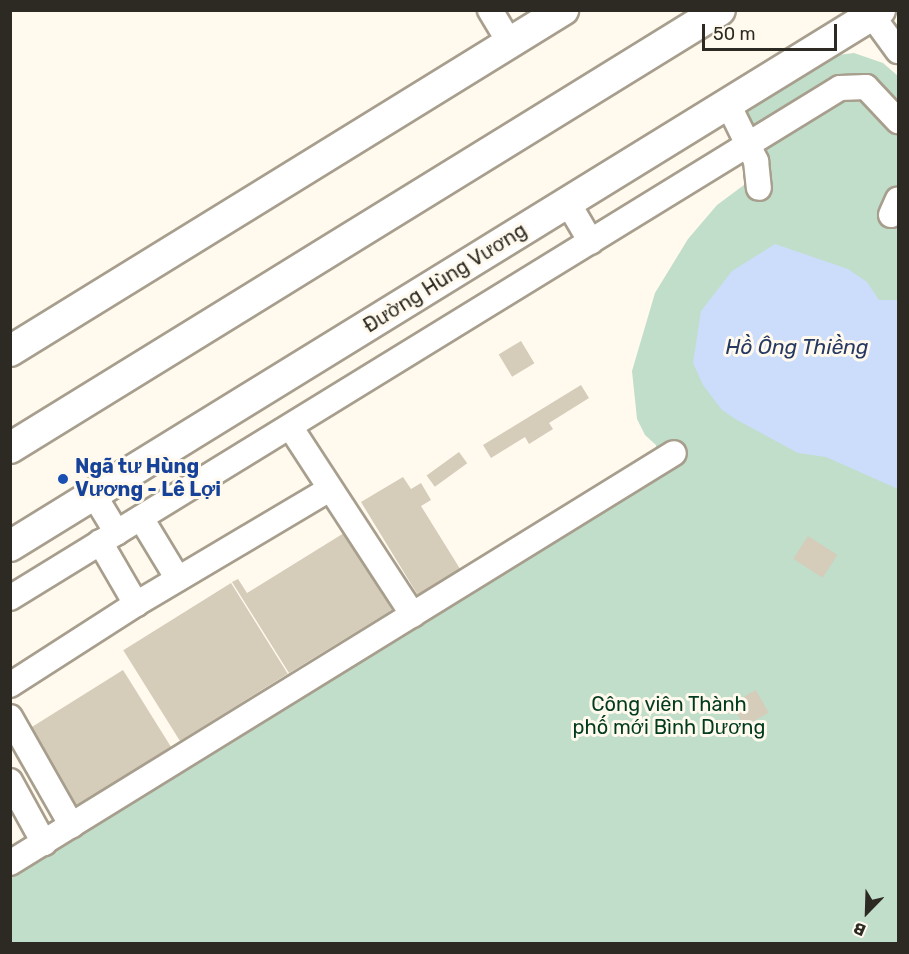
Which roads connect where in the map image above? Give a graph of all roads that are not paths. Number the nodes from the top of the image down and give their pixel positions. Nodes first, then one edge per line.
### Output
1 (490, 10) edge
2 (563, 10) edge
3 (720, 10) edge
4 (873, 12) edge
5 (510, 43) junction
6 (898, 51) edge
7 (728, 104) junction
8 (898, 121) edge
9 (750, 144) junction
10 (759, 188) dead end
11 (568, 203) junction
12 (591, 242) junction
13 (10, 351) edge
14 (291, 428) junction
15 (10, 448) edge
16 (674, 453) dead end
17 (94, 495) junction
18 (321, 495) dead end
19 (141, 518) junction
20 (109, 537) junction
21 (10, 546) edge
22 (178, 579) junction
23 (10, 598) edge
24 (136, 604) junction
25 (413, 615) junction
26 (10, 685) edge
27 (10, 717) edge
28 (10, 781) edge
29 (72, 826) junction
30 (44, 843) junction
31 (10, 863) edge

1 - 5 street
2 - 5 main road
3 - 15 main road
4 - 6 street
4 - 7 main road, Đường Hùng Vương
5 - 13 main road
7 - 9 street
7 - 11 main road, Đường Hùng Vương
8 - 9 street
9 - 10 street
9 - 12 street
11 - 12 street
11 - 17 main road, Đường Hùng Vương
12 - 14 street
14 - 19 street
14 - 25 street
16 - 25 street
17 - 20 street
17 - 21 main road, Đường Hùng Vương
18 - 22 street
19 - 20 street
19 - 22 street
20 - 23 street
20 - 24 street
22 - 24 street
24 - 26 street
25 - 29 street
27 - 29 street
28 - 30 street
29 - 30 street
30 - 31 street

